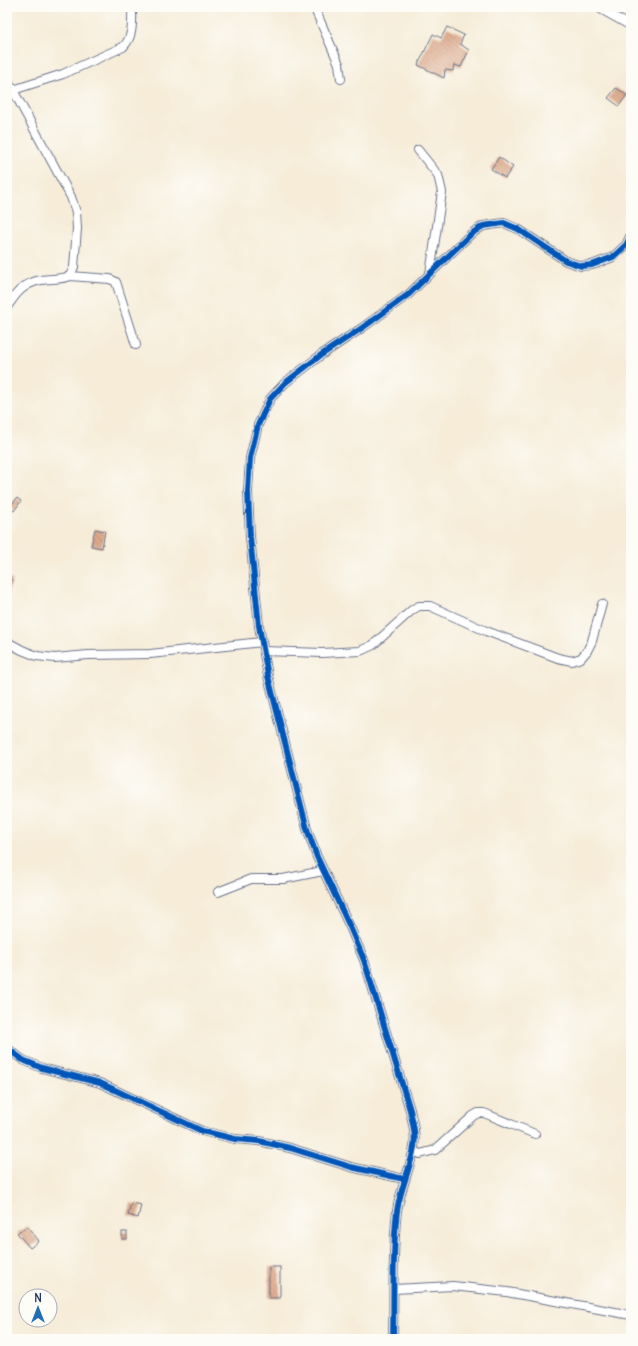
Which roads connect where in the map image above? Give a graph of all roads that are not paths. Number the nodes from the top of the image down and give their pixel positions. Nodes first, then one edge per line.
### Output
1 (132, 7) edge
2 (314, 7) edge
3 (597, 7) edge
4 (631, 26) edge
5 (7, 79) edge
6 (341, 79) dead end
7 (13, 90) junction
8 (418, 150) dead end
9 (631, 235) edge
10 (629, 248) edge
11 (430, 274) junction
12 (70, 276) junction
13 (7, 307) edge
14 (136, 345) dead end
15 (602, 604) dead end
16 (7, 640) edge
17 (262, 642) junction
18 (264, 651) junction
19 (323, 871) junction
20 (218, 892) dead end
21 (7, 1048) edge
22 (535, 1134) dead end
23 (414, 1151) junction
24 (404, 1179) junction
25 (394, 1290) junction
26 (631, 1315) edge
27 (393, 1339) edge

1 - 7 street
2 - 6 street
3 - 4 street
5 - 7 street
7 - 12 street
8 - 11 street
9 - 10 street
10 - 11 street
11 - 17 street
12 - 13 street
12 - 14 street
15 - 18 street
16 - 17 street
17 - 18 street
18 - 19 street
19 - 20 street
19 - 23 street
21 - 24 street
22 - 23 street
23 - 24 street
24 - 25 street
25 - 26 street
25 - 27 street

